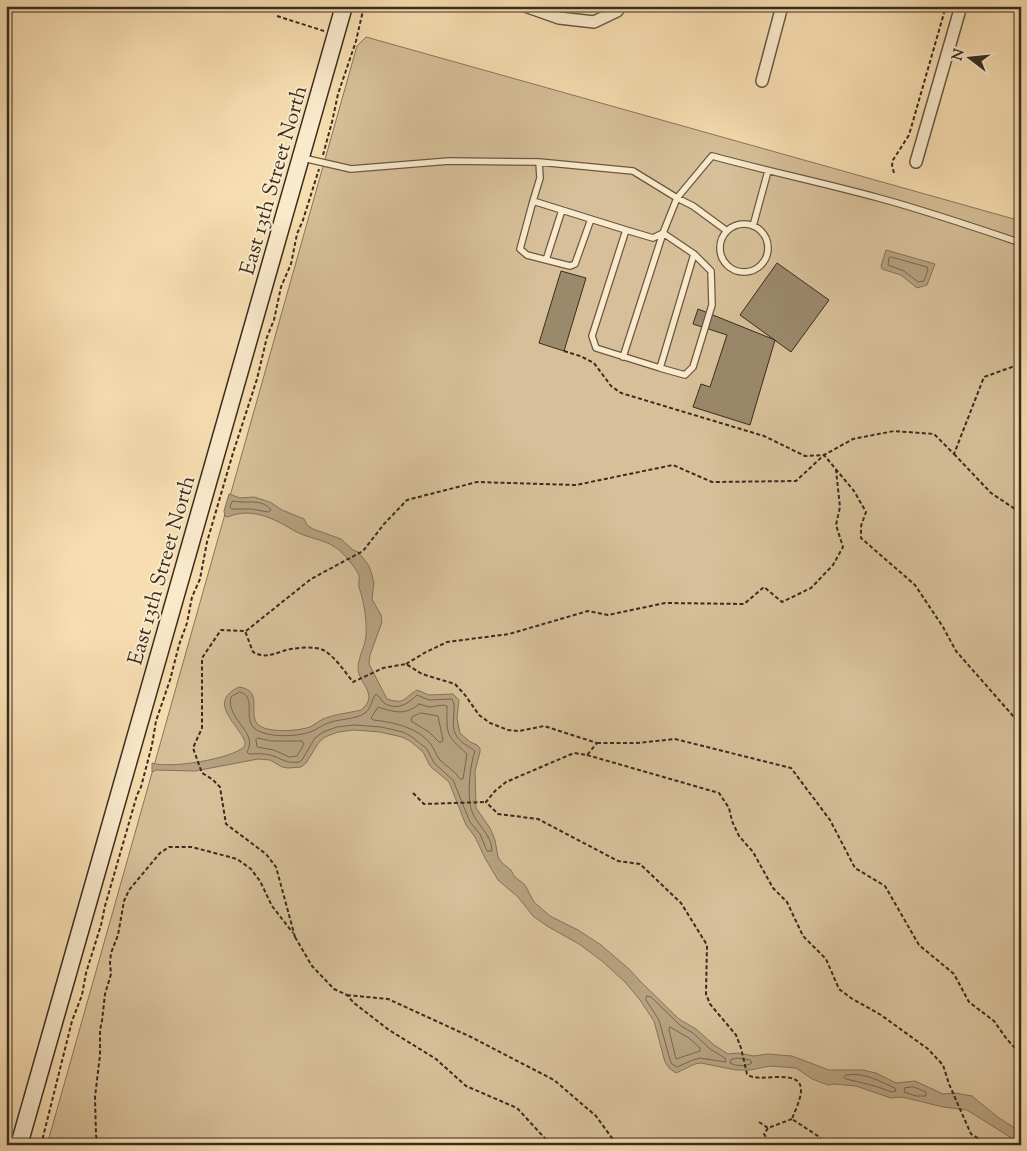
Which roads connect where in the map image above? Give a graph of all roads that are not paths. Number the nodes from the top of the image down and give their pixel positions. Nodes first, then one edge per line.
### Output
1 (344, 6) edge
2 (525, 6) edge
3 (620, 6) edge
4 (782, 6) edge
5 (961, 6) edge
6 (762, 81) dead end
7 (301, 158) junction
8 (539, 162) junction
9 (916, 162) dead end
10 (768, 172) junction
11 (677, 198) junction
12 (533, 201) junction
13 (562, 210) junction
14 (591, 219) junction
15 (752, 226) junction
16 (626, 230) junction
17 (727, 231) junction
18 (663, 233) junction
19 (1021, 243) edge
20 (694, 254) junction
21 (546, 260) junction
22 (623, 356) junction
23 (660, 368) junction
24 (19, 1145) edge

1 - 7 main road, East 13th Street North
2 - 3 street
4 - 6 street
5 - 9 street
7 - 8 lane
7 - 24 main road, East 13th Street North
8 - 11 lane
8 - 12 lane
10 - 11 lane
10 - 15 lane
10 - 19 lane
11 - 17 lane
11 - 18 lane
12 - 13 lane
12 - 21 lane
13 - 14 lane
13 - 21 lane
14 - 16 lane
14 - 21 lane
15 - 17 lane
15 - 17 lane
16 - 18 lane
16 - 22 lane
18 - 20 lane
18 - 22 lane
20 - 23 lane
20 - 23 lane
22 - 23 lane

